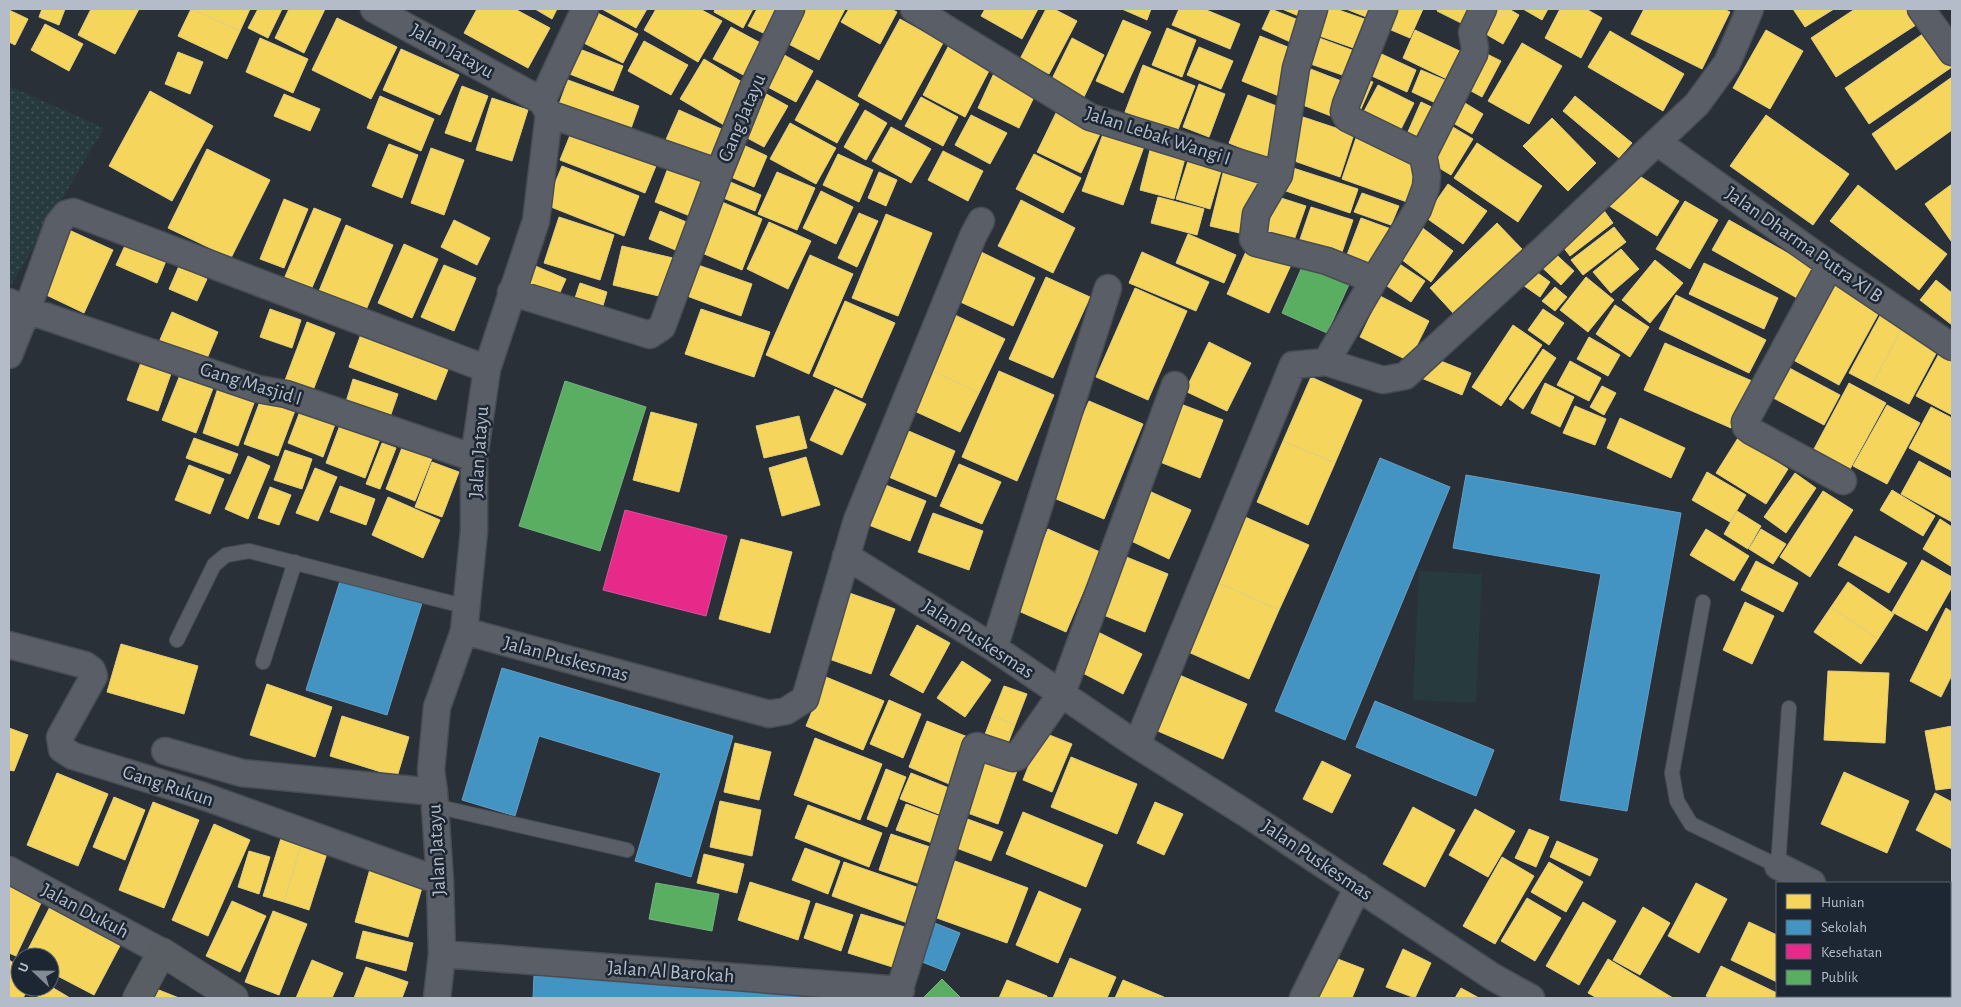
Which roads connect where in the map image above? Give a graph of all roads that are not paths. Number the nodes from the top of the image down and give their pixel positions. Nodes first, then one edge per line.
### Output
1 (374, 9) edge
2 (585, 9) edge
3 (791, 9) edge
4 (914, 9) edge
5 (1314, 9) edge
6 (1384, 9) edge
7 (1483, 9) edge
8 (1750, 9) edge
9 (1921, 9) edge
10 (1952, 52) edge
11 (546, 108) junction
12 (1657, 142) junction
13 (1423, 155) junction
14 (719, 174) junction
15 (1279, 175) junction
16 (981, 221) dead end
17 (1830, 265) junction
18 (1374, 280) junction
19 (1108, 288) dead end
20 (511, 292) junction
21 (18, 306) edge
22 (1952, 347) edge
23 (9, 355) edge
24 (1326, 362) junction
25 (487, 369) junction
26 (1175, 385) dead end
27 (474, 458) junction
28 (1843, 481) dead end
29 (846, 556) junction
30 (295, 562) junction
31 (1703, 602) dead end
32 (466, 619) junction
33 (177, 640) dead end
34 (9, 645) edge
35 (994, 648) junction
36 (263, 662) dead end
37 (1062, 692) junction
38 (1789, 708) dead end
39 (1136, 745) junction
40 (165, 751) dead end
41 (435, 799) junction
42 (627, 850) dead end
43 (1778, 866) junction
44 (9, 870) edge
45 (440, 882) junction
46 (1810, 882) edge
47 (1358, 887) junction
48 (162, 952) junction
49 (442, 954) junction
50 (899, 994) edge
51 (137, 998) edge
52 (234, 998) edge
53 (438, 998) edge
54 (1303, 998) edge
55 (1531, 998) edge

1 - 11 street, Jalan Jatayu
2 - 11 street
3 - 14 street, Gang Jatayu
4 - 15 street, Jalan Lebak Wangi I
5 - 15 street
6 - 13 street
7 - 13 street
8 - 12 street
9 - 10 street
11 - 14 street, Gang Jatayu
11 - 20 street, Jalan Jatayu
12 - 17 street, Jalan Dharma Putra XI B
12 - 24 street
13 - 18 street
14 - 20 street
15 - 18 street
16 - 29 street
17 - 22 street, Jalan Dharma Putra XI B
17 - 28 street
18 - 24 street
19 - 35 street
20 - 25 street, Jalan Jatayu
21 - 23 street
21 - 25 street
21 - 27 street, Gang Masjid I
24 - 39 street
25 - 27 street, Jalan Jatayu
26 - 37 street
27 - 32 street, Jalan Jatayu
29 - 32 street, Jalan Puskesmas
29 - 35 street, Jalan Puskesmas
30 - 32 lane
30 - 33 lane
30 - 36 lane
31 - 43 lane
32 - 41 street, Jalan Jatayu
34 - 45 street, Gang Rukun
35 - 37 street, Jalan Puskesmas
37 - 39 street, Jalan Puskesmas
37 - 50 street
38 - 43 lane
39 - 47 street, Jalan Puskesmas
40 - 41 street
41 - 42 lane
41 - 45 street, Jalan Jatayu
43 - 46 street
44 - 48 street, Jalan Dukuh
45 - 49 street, Jalan Jatayu
47 - 54 street
47 - 55 street, Jalan Puskesmas
48 - 51 street
48 - 52 street
49 - 50 street, Jalan Al Barokah
49 - 53 street, Jalan Jatayu

